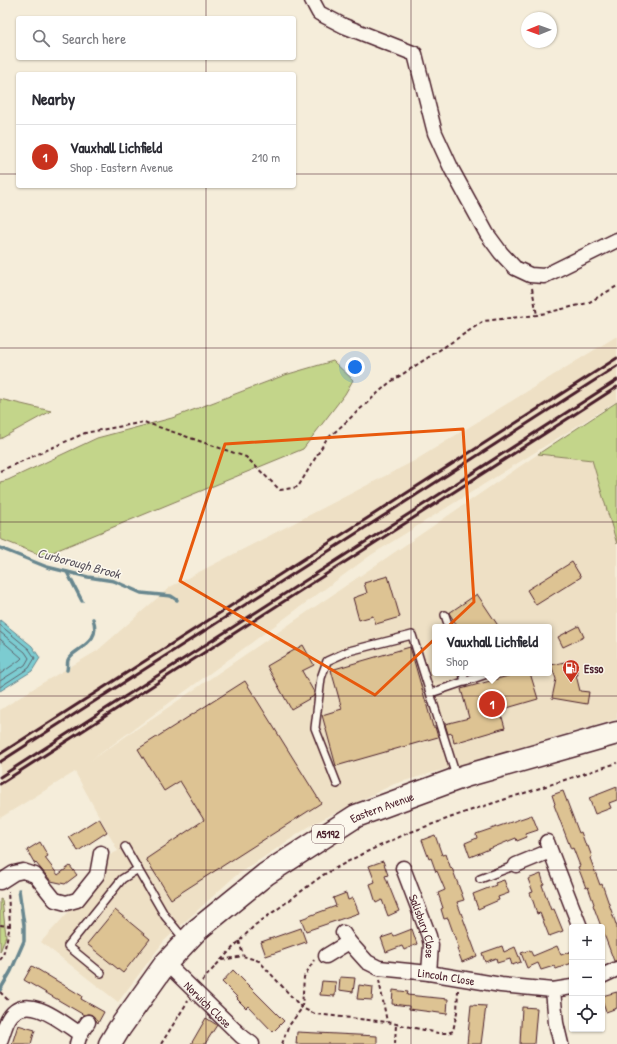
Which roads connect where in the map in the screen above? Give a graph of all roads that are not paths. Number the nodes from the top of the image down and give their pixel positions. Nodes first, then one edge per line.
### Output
1 (312, 0) edge
2 (617, 240) edge
3 (445, 614) dead end
4 (448, 624) edge
5 (464, 676) edge
6 (482, 676) edge
7 (465, 682) junction
8 (431, 693) junction
9 (615, 737) edge
10 (457, 779) junction
11 (336, 784) dead end
12 (125, 847) dead end
13 (101, 853) dead end
14 (516, 865) joint
15 (138, 869) junction
16 (410, 875) dead end
17 (480, 879) dead end
18 (3, 880) edge
19 (579, 924) edge
20 (186, 942) junction
21 (326, 956) road end
22 (166, 963) junction
23 (617, 970) edge
24 (101, 973) dead end
25 (429, 973) junction
26 (605, 975) edge
27 (569, 987) edge
28 (553, 990) junction
29 (88, 1022) dead end
30 (78, 1039) edge
31 (0, 1041) edge
32 (243, 1041) edge
33 (110, 1044) edge
34 (561, 1044) edge

1 - 2 street
3 - 4 lane
5 - 7 lane
6 - 7 lane
7 - 8 lane
8 - 10 lane
8 - 11 lane
9 - 10 highway, Eastern Avenue / A5192
10 - 20 highway, Eastern Avenue / A5192
12 - 15 lane
13 - 18 street
14 - 17 lane
14 - 19 street
15 - 20 lane
15 - 24 lane
16 - 25 street, Salisbury Close
20 - 22 highway, Eastern Avenue / A5192
21 - 25 street, Lincoln Close
22 - 32 street, Norwich Close
22 - 33 highway, Eastern Avenue / A5192
23 - 26 street
25 - 28 street, Lincoln Close
27 - 28 street, Lincoln Close
28 - 34 street
29 - 30 street
30 - 31 street

